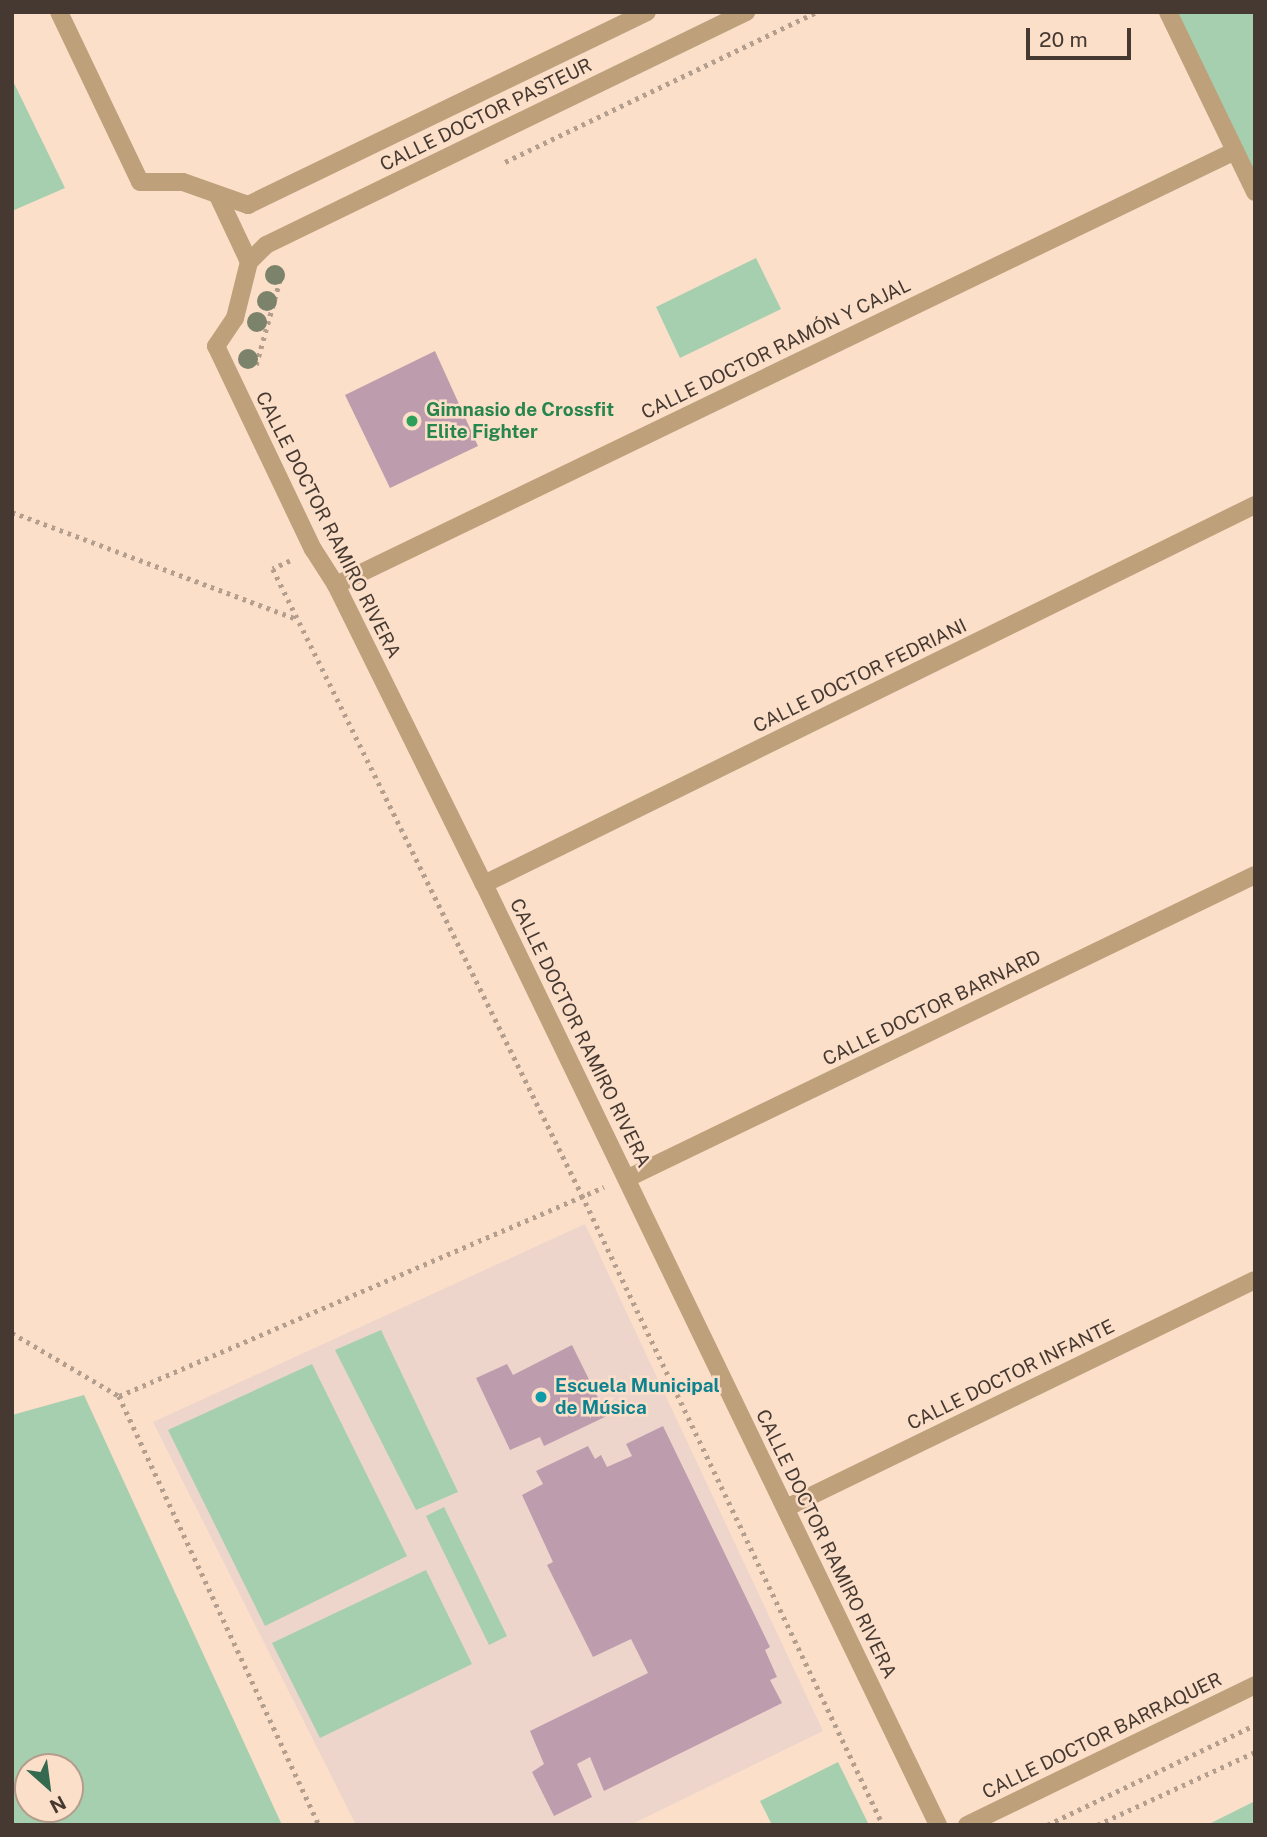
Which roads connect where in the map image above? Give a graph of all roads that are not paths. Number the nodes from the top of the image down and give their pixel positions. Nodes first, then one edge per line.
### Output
1 (60, 12) edge
2 (647, 12) edge
3 (746, 12) edge
4 (1168, 12) edge
5 (1235, 151) junction
6 (1255, 192) edge
7 (218, 196) junction
8 (249, 262) junction
9 (1255, 505) edge
10 (336, 585) junction
11 (1255, 875) edge
12 (484, 884) junction
13 (628, 1178) junction
14 (1255, 1280) edge
15 (786, 1508) junction
16 (1255, 1685) edge
17 (938, 1825) edge
18 (967, 1825) edge

1 - 7 street
2 - 7 street, CALLE DOCTOR PASTEUR
3 - 8 street, CALLE DOCTOR PASTEUR
4 - 5 street
5 - 6 street
5 - 10 street, CALLE DOCTOR RAMÓN Y CAJAL
7 - 8 street
8 - 10 street, CALLE DOCTOR RAMIRO RIVERA
9 - 12 street, CALLE DOCTOR FEDRIANI
10 - 12 street, CALLE DOCTOR RAMIRO RIVERA
11 - 13 street, CALLE DOCTOR BARNARD
12 - 13 street, CALLE DOCTOR RAMIRO RIVERA
13 - 15 street, CALLE DOCTOR RAMIRO RIVERA
14 - 15 street, CALLE DOCTOR INFANTE
15 - 17 street, CALLE DOCTOR RAMIRO RIVERA
16 - 18 street, CALLE DOCTOR BARRAQUER

